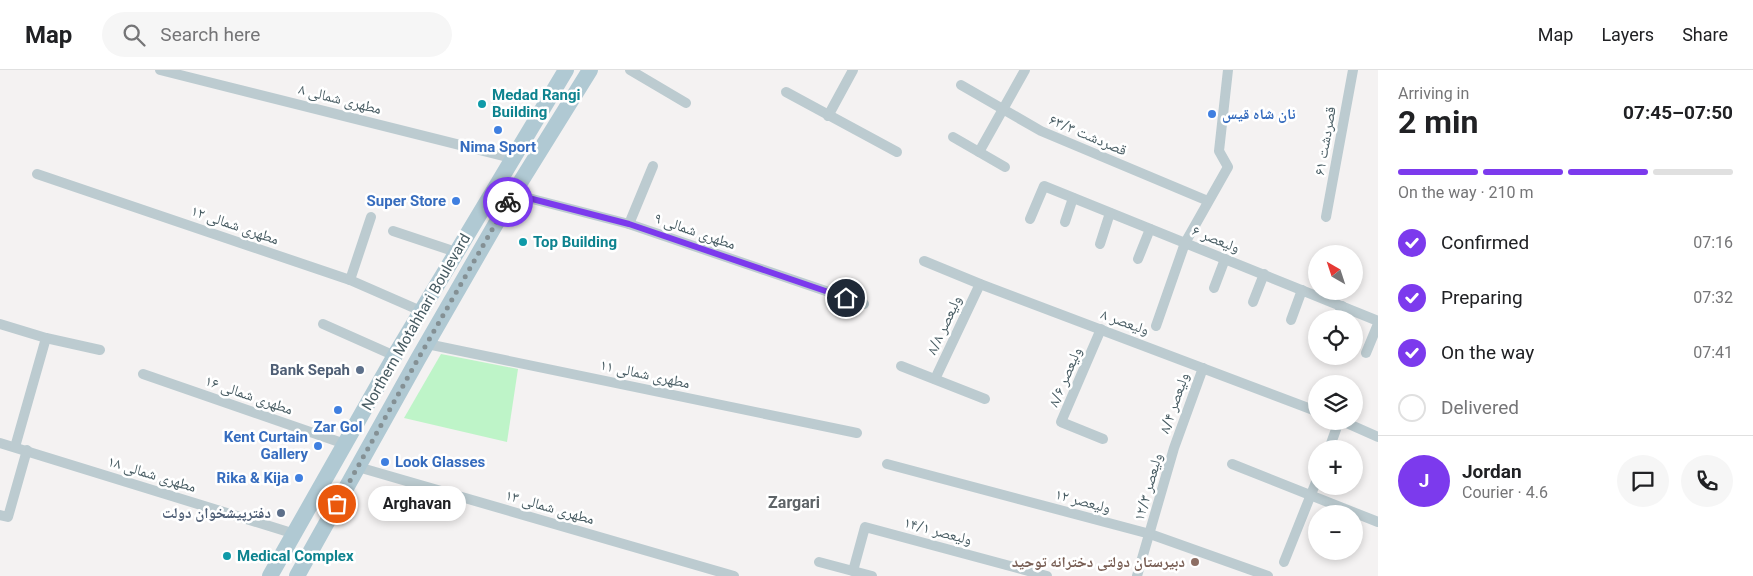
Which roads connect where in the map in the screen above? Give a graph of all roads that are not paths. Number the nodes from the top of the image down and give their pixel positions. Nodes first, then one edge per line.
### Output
1 (160, 70) edge
2 (566, 70) edge
3 (590, 70) edge
4 (630, 70) edge
5 (853, 70) edge
6 (1025, 70) edge
7 (1228, 70) edge
8 (1353, 70) edge
9 (961, 85) dead end
10 (786, 92) dead end
11 (686, 103) dead end
12 (1003, 109) junction
13 (828, 116) junction
14 (953, 137) dead end
15 (898, 152) dead end
16 (979, 152) junction
17 (512, 158) junction
18 (653, 166) dead end
19 (1005, 167) dead end
20 (37, 174) dead end
21 (513, 194) junction
22 (1073, 198) junction
23 (1208, 201) junction
24 (1110, 213) junction
25 (371, 217) dead end
26 (1326, 217) dead end
27 (1030, 219) dead end
28 (1065, 222) dead end
29 (629, 224) junction
30 (1150, 229) junction
31 (393, 231) dead end
32 (1185, 243) junction
33 (1100, 244) dead end
34 (456, 252) junction
35 (1138, 259) dead end
36 (1225, 259) junction
37 (924, 261) dead end
38 (1264, 274) junction
39 (350, 280) junction
40 (980, 284) junction
41 (1214, 288) dead end
42 (1302, 290) junction
43 (1253, 302) dead end
44 (864, 304) dead end
45 (1342, 306) junction
46 (1340, 310) edge
47 (421, 311) junction
48 (1290, 320) dead end
49 (1378, 322) edge
50 (0, 324) edge
51 (324, 324) dead end
52 (1156, 326) dead end
53 (1101, 329) junction
54 (46, 338) junction
55 (426, 344) junction
56 (100, 350) dead end
57 (1366, 353) dead end
58 (395, 356) junction
59 (900, 366) dead end
60 (1202, 368) junction
61 (143, 374) dead end
62 (935, 379) junction
63 (985, 399) dead end
64 (1308, 408) edge
65 (1361, 430) edge
66 (857, 433) dead end
67 (1378, 437) edge
68 (1103, 439) dead end
69 (0, 443) edge
70 (345, 444) junction
71 (15, 447) junction
72 (1174, 448) joint
73 (27, 450) junction
74 (887, 464) dead end
75 (1232, 464) dead end
76 (358, 467) junction
77 (1308, 492) edge
78 (1312, 495) edge
79 (1314, 495) edge
80 (0, 515) edge
81 (1378, 522) edge
82 (294, 534) junction
83 (1150, 534) junction
84 (820, 562) dead end
85 (1284, 562) dead end
86 (853, 572) junction
87 (270, 576) edge
88 (297, 576) edge
89 (734, 576) edge
90 (872, 576) edge
91 (1047, 576) edge
92 (1137, 576) edge
93 (1268, 576) edge

1 - 17 street, ۸ مطهری شمالی
2 - 17 main road, Northern Motahhari Boulevard
3 - 21 main road, Northern Motahhari Boulevard
4 - 11 street
5 - 13 street
6 - 12 street
7 - 23 street
8 - 26 street, ۶۱ قصردشت
9 - 12 street, ۶۳/۳ قصردشت
10 - 13 street
12 - 16 street
12 - 23 street, ۶۳/۳ قصردشت
13 - 15 street
14 - 16 street
16 - 19 street
17 - 34 main road, Northern Motahhari Boulevard
18 - 29 street
20 - 39 street, ۱۲ مطهری شمالی
21 - 29 street, ۹ مطهری شمالی
21 - 55 main road, Northern Motahhari Boulevard
22 - 24 street, ۶ ولیعصر
22 - 27 street, ۶ ولیعصر
22 - 28 street
23 - 32 street
24 - 30 street, ۶ ولیعصر
24 - 33 street
25 - 39 street
29 - 44 street, ۹ مطهری شمالی
30 - 32 street, ۶ ولیعصر
30 - 35 street
31 - 34 street
32 - 36 street, ۶ ولیعصر
32 - 52 street
34 - 47 main road, Northern Motahhari Boulevard
36 - 38 street, ۶ ولیعصر
36 - 41 street
37 - 40 street, ۸ ولیعصر
38 - 42 street, ۶ ولیعصر
38 - 43 street
39 - 47 street, ۱۲ مطهری شمالی
40 - 53 street, ۸ ولیعصر
40 - 62 street, ۸/۸ ولیعصر
42 - 45 street, ۶ ولیعصر
42 - 48 street
45 - 46 street
45 - 49 street, ۶ ولیعصر
47 - 58 main road, Northern Motahhari Boulevard
49 - 57 street
50 - 54 street
51 - 58 street
53 - 60 street, ۸ ولیعصر
53 - 68 street, ۸/۶ ولیعصر
54 - 56 street
54 - 71 street
55 - 66 street, ۱۱ مطهری شمالی
55 - 76 main road, Northern Motahhari Boulevard
58 - 70 main road, Northern Motahhari Boulevard
59 - 62 street
60 - 64 street, ۸ ولیعصر
60 - 72 street, ۸/۴ ولیعصر
61 - 70 street, ۱۶ مطهری شمالی
62 - 63 street
65 - 67 street
69 - 71 street, ۱۸ مطهری شمالی
70 - 82 main road, Northern Motahhari Boulevard
71 - 73 street, ۱۸ مطهری شمالی
72 - 83 street, ۱۲/۳ ولیعصر
73 - 80 street
73 - 82 street, ۱۸ مطهری شمالی
74 - 83 street, ۱۲ ولیعصر
75 - 77 street
76 - 88 main road, Northern Motahhari Boulevard
76 - 89 street, ۱۳ مطهری شمالی
78 - 85 street
79 - 81 street
82 - 87 main road, Northern Motahhari Boulevard
83 - 92 street, ۱۲/۳ ولیعصر
83 - 93 street, ۱۲ ولیعصر
84 - 86 street
86 - 90 street
86 - 91 street, ۱۴/۱ ولیعصر

